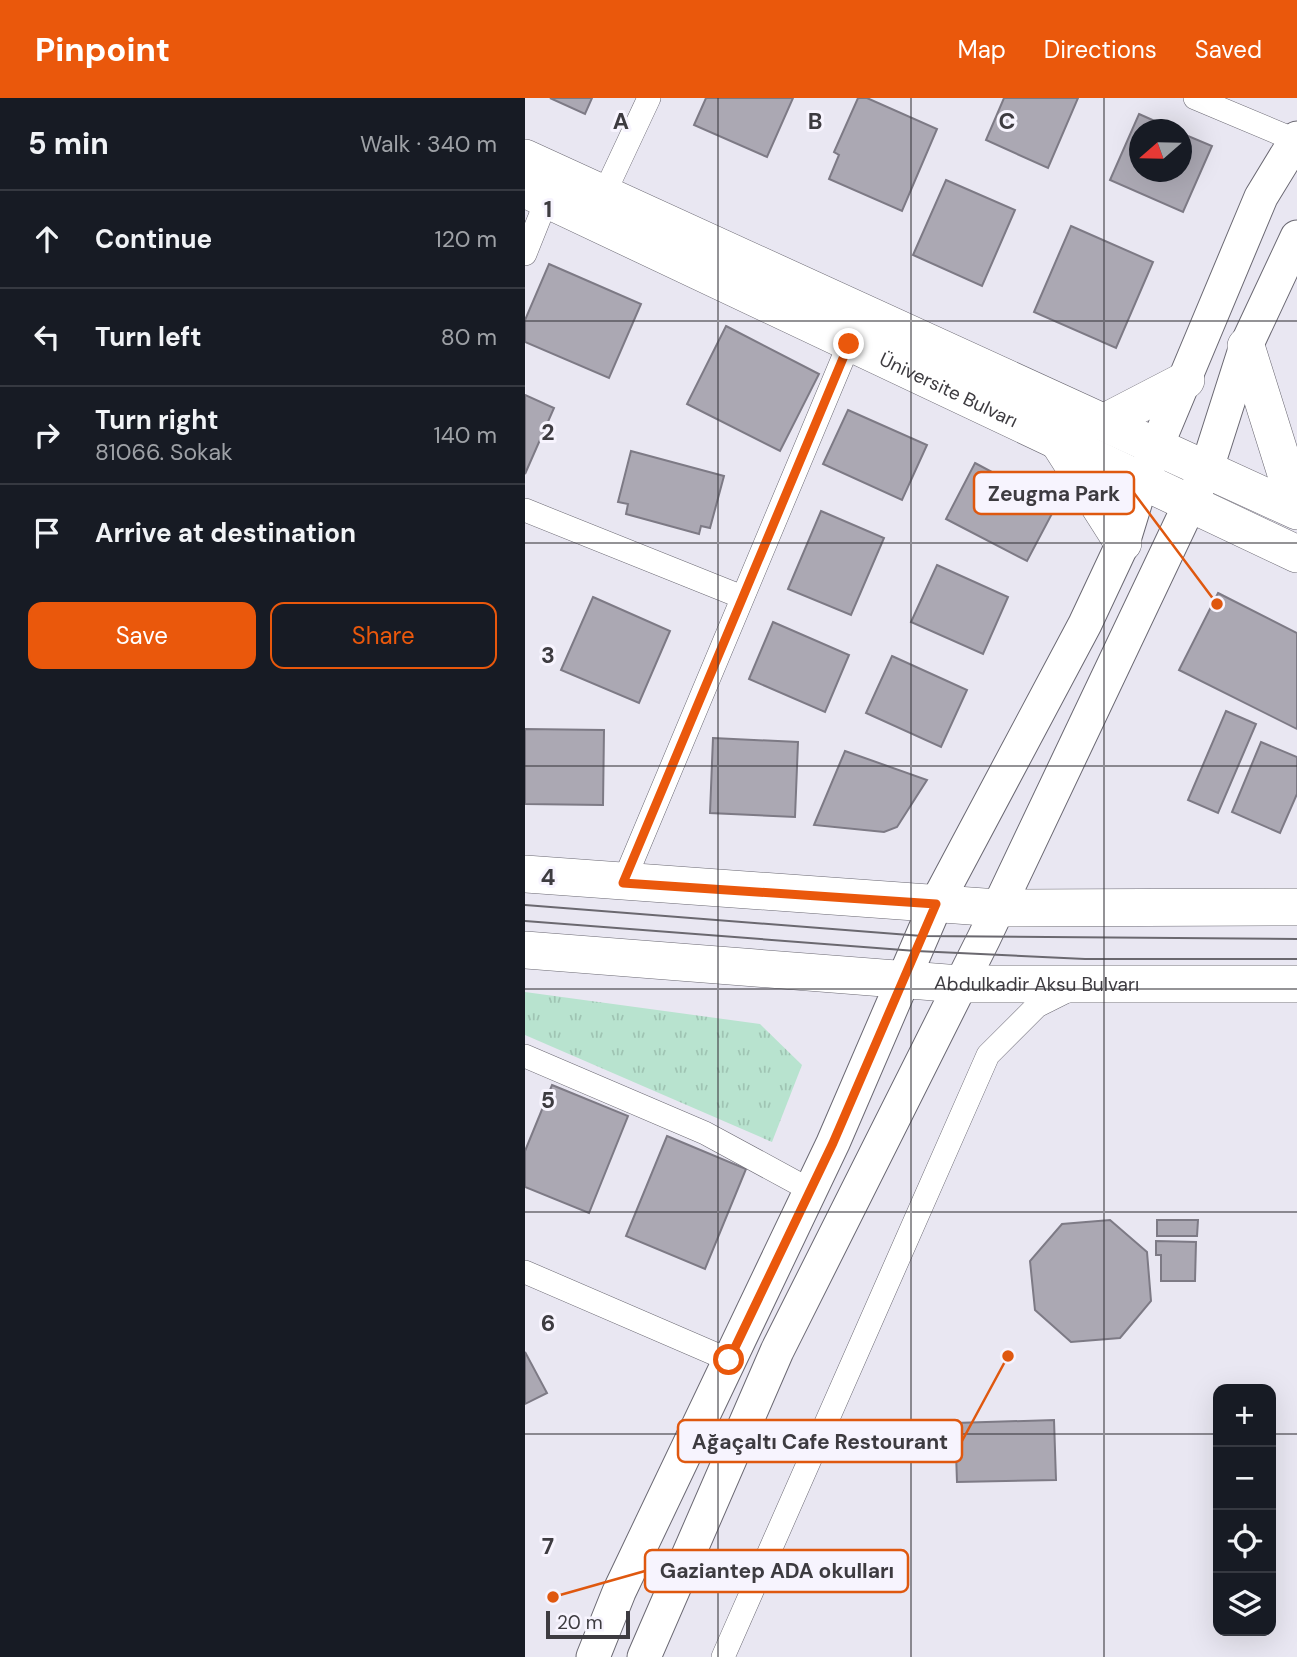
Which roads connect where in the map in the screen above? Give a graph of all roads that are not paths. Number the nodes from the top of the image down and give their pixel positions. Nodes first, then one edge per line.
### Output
1 (649, 98) edge
2 (1195, 98) edge
3 (1296, 139) edge
4 (525, 158) edge
5 (536, 194) edge
6 (604, 194) junction
7 (1297, 237) edge
8 (525, 254) edge
9 (849, 344) junction
10 (1246, 346) junction
11 (1186, 380) junction
12 (1105, 422) junction
13 (1060, 444) junction
14 (1158, 446) junction
15 (1207, 468) junction
16 (1142, 481) junction
17 (1189, 503) junction
18 (525, 510) edge
19 (1297, 510) edge
20 (1123, 543) junction
21 (1297, 554) edge
22 (742, 597) junction
23 (525, 874) edge
24 (623, 883) junction
25 (936, 904) junction
26 (1297, 907) edge
27 (998, 908) junction
28 (525, 950) edge
29 (905, 979) junction
30 (960, 984) junction
31 (1297, 984) edge
32 (1079, 985) junction
33 (525, 1056) edge
34 (810, 1191) junction
35 (525, 1272) edge
36 (729, 1360) junction
37 (593, 1657) edge
38 (644, 1657) edge
39 (723, 1657) edge

1 - 6 street
2 - 3 street
3 - 11 main road
4 - 6 main road, Üniversite Bulvarı
5 - 8 street
5 - 9 main road, Üniversite Bulvarı
6 - 12 main road, Üniversite Bulvarı
7 - 10 main road
9 - 13 main road, Üniversite Bulvarı
9 - 22 street
10 - 15 main road
10 - 19 main road
11 - 12 main road
11 - 14 main road
12 - 14 main road, Üniversite Bulvarı
13 - 16 main road, Üniversite Bulvarı
13 - 20 main road
14 - 15 main road, Üniversite Bulvarı
14 - 16 main road
15 - 17 main road
15 - 19 main road, Üniversite Bulvarı
16 - 17 main road, Üniversite Bulvarı
16 - 20 main road
17 - 21 main road, Üniversite Bulvarı
17 - 27 main road
18 - 22 street
20 - 25 main road
22 - 24 street
23 - 24 main road
24 - 25 main road
25 - 27 main road
25 - 29 main road
26 - 27 main road
27 - 30 main road
28 - 29 main road, Abdulkadir Aksu Bulvarı
29 - 30 main road, Abdulkadir Aksu Bulvarı
29 - 34 main road
30 - 32 main road, Abdulkadir Aksu Bulvarı
30 - 38 main road
31 - 32 main road, Abdulkadir Aksu Bulvarı
32 - 39 street
33 - 34 street
34 - 36 main road
35 - 36 street
36 - 37 main road

